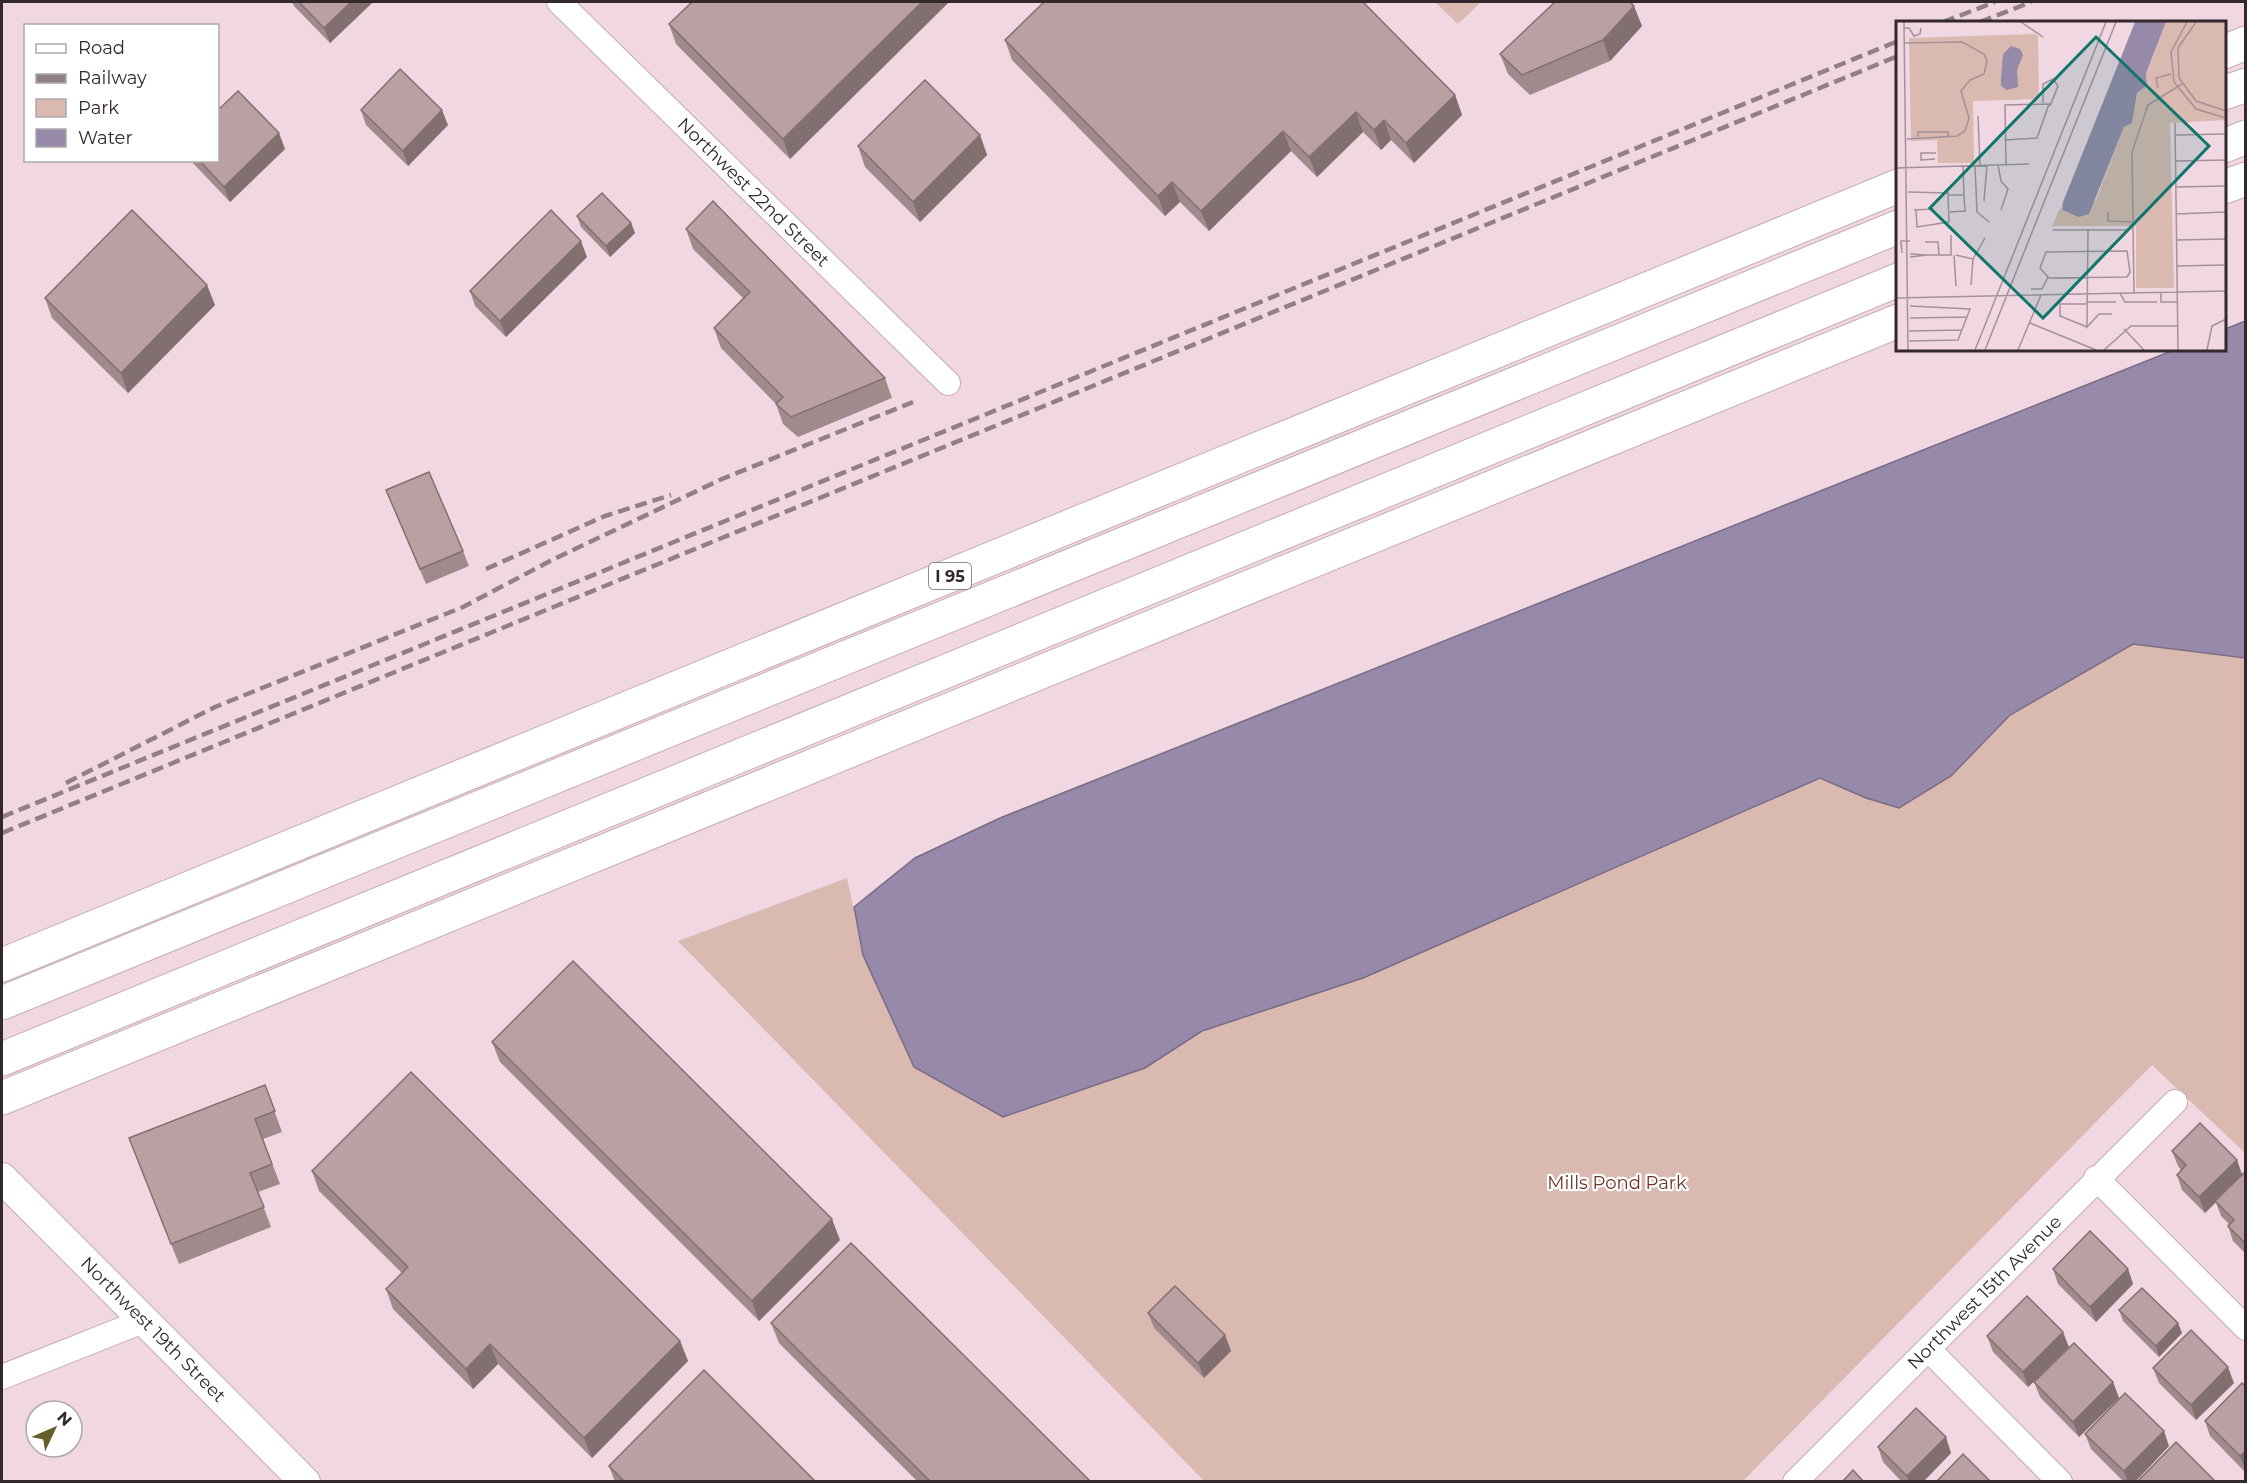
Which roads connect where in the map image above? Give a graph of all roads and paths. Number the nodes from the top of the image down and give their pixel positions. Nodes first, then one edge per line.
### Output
1 (559, 2) edge
2 (2246, 43) edge
3 (2226, 51) edge
4 (2246, 85) edge
5 (2226, 92) edge
6 (2246, 137) edge
7 (2226, 145) edge
8 (2246, 178) edge
9 (2226, 186) edge
10 (1896, 187) edge
11 (1896, 228) edge
12 (1896, 281) edge
13 (1896, 322) edge
14 (948, 383) dead end
15 (2, 965) edge
16 (2, 1004) edge
17 (2, 1059) edge
18 (13, 1093) edge
19 (2175, 1102) dead end
20 (2, 1178) edge
21 (2096, 1178) junction
22 (143, 1321) junction
23 (2246, 1328) edge
24 (1928, 1349) junction
25 (2, 1377) edge
26 (305, 1482) edge
27 (1795, 1482) edge
28 (2060, 1482) edge

1 - 14 street, Northwest 22nd Street
2 - 3 highway
4 - 5 highway
6 - 7 highway
8 - 9 highway
10 - 15 highway, I 95
11 - 16 highway
12 - 17 highway
13 - 18 highway
19 - 21 street, Northwest 15th Avenue
20 - 22 street, Northwest 19th Street
21 - 23 street
21 - 24 street, Northwest 15th Avenue
22 - 25 street
22 - 26 street, Northwest 19th Street
24 - 27 street, Northwest 15th Avenue
24 - 28 street

